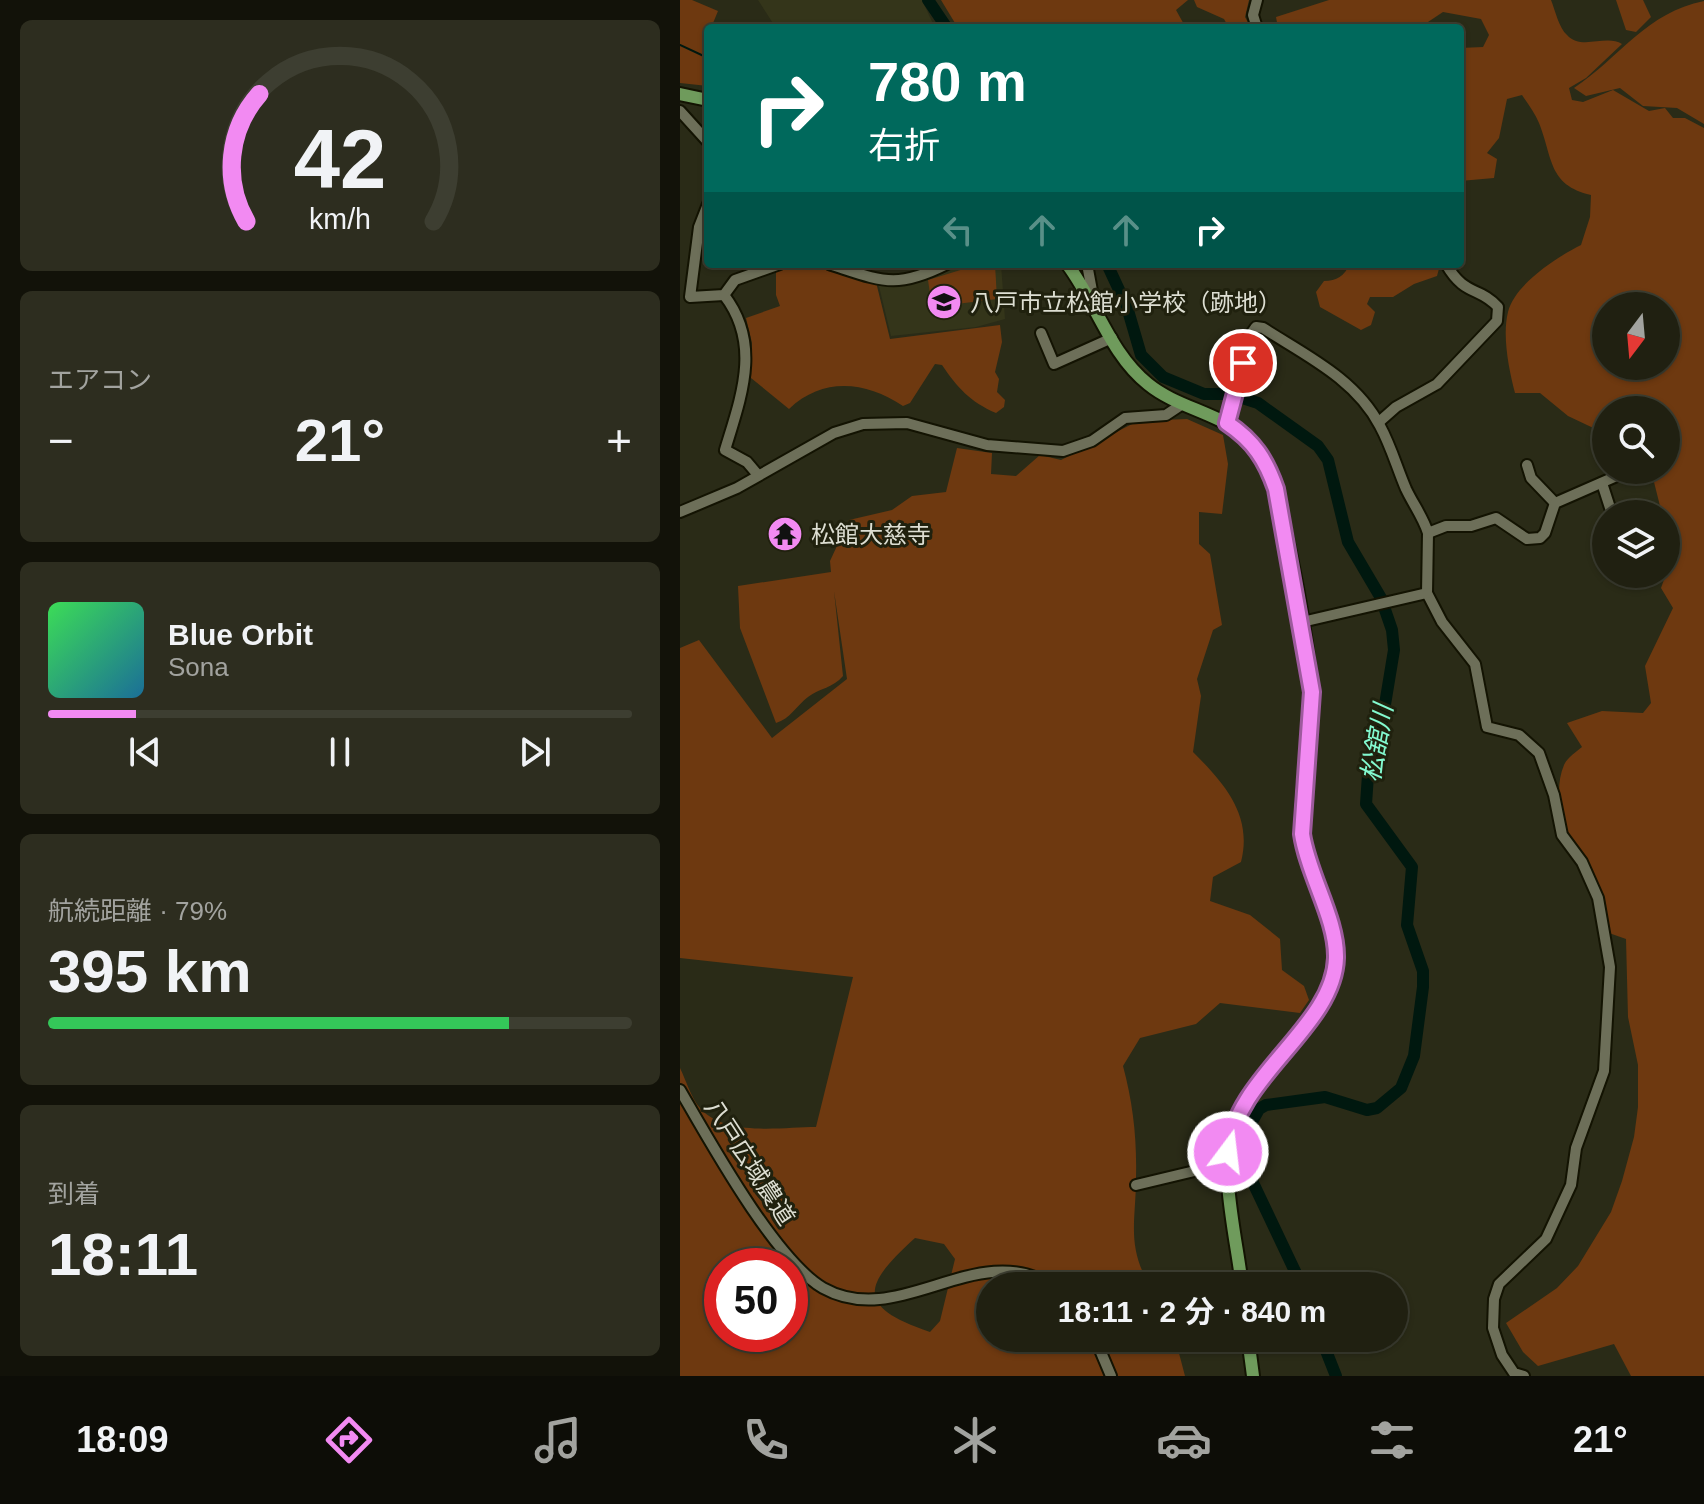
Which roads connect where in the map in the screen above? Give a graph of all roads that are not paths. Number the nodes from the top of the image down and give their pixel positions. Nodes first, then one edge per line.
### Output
1 (1257, 0) edge
2 (1256, 24) edge
3 (680, 94) edge
4 (704, 99) edge
5 (680, 111) edge
6 (704, 138) edge
7 (704, 214) edge
8 (769, 268) edge
9 (842, 268) edge
10 (939, 268) edge
11 (1069, 268) edge
12 (1088, 268) edge
13 (1449, 268) edge
14 (724, 295) junction
15 (1095, 309) junction
16 (1041, 333) dead end
17 (1112, 338) junction
18 (1181, 405) junction
19 (1379, 422) junction
20 (1227, 423) junction
21 (1527, 465) dead end
22 (758, 475) junction
23 (1600, 484) edge
24 (1555, 503) junction
25 (680, 512) edge
26 (1428, 533) junction
27 (1427, 593) junction
28 (1302, 622) junction
29 (680, 1090) edge
30 (1228, 1163) junction
31 (1136, 1185) dead end
32 (986, 1272) edge
33 (1009, 1272) edge
34 (1240, 1272) edge
35 (976, 1273) edge
36 (1101, 1352) edge
37 (1250, 1352) edge
38 (1111, 1376) edge
39 (1253, 1376) edge
40 (1524, 1376) edge

1 - 2 street
3 - 4 main road
5 - 6 street
7 - 14 street
8 - 14 street
9 - 10 street
11 - 15 main road
12 - 15 street
13 - 19 street
14 - 22 street
15 - 17 main road
16 - 17 street
17 - 18 main road
18 - 20 main road
18 - 22 street
19 - 20 street
19 - 26 street
20 - 28 main road
21 - 24 street
22 - 25 street
23 - 24 street
24 - 26 street
26 - 27 street
27 - 28 street
27 - 40 street
28 - 30 main road
29 - 35 street, 八戸広域農道
30 - 31 street
30 - 34 main road
32 - 33 street, 八戸広域農道
36 - 38 street
37 - 39 main road

